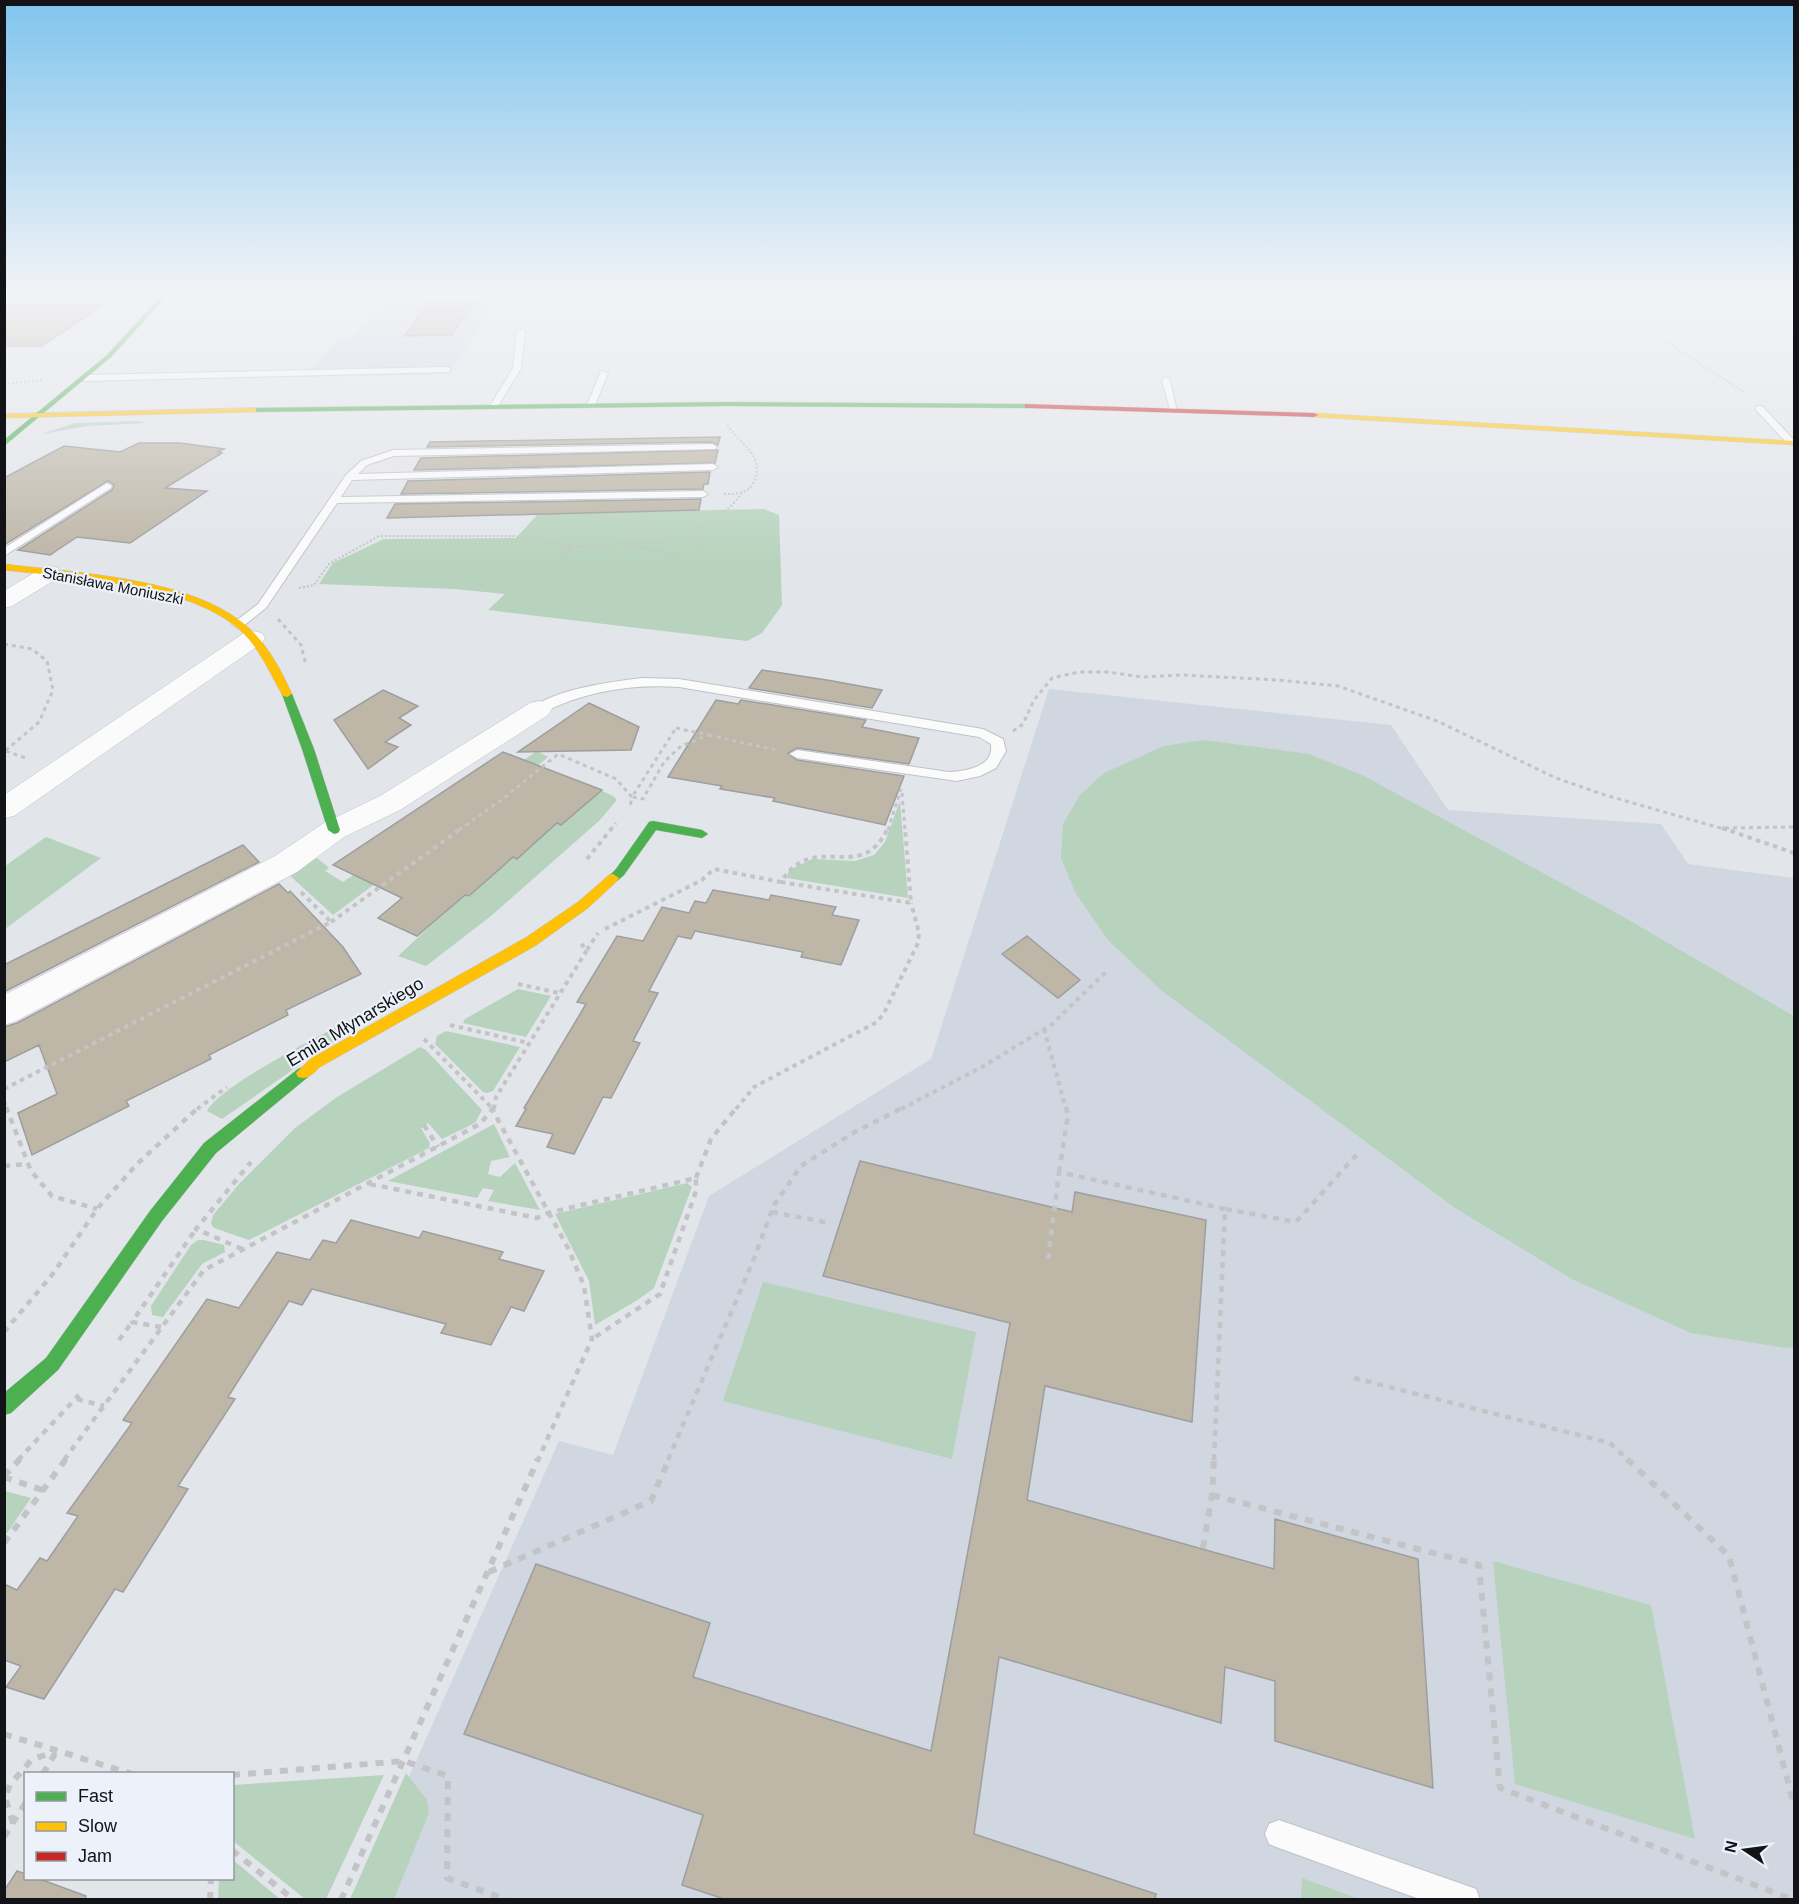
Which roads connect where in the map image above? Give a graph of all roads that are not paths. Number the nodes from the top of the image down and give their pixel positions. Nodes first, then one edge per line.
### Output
1 (77, 384) edge
2 (507, 384) edge
3 (600, 384) edge
4 (1168, 384) edge
5 (591, 405) junction
6 (494, 406) junction
7 (1760, 408) road end
8 (1174, 410) junction
9 (4, 416) edge
10 (40, 416) junction
11 (1793, 442) edge
12 (4, 444) edge
13 (712, 447) dead end
14 (713, 467) dead end
15 (349, 477) junction
16 (107, 486) dead end
17 (703, 494) road end
18 (333, 500) junction
19 (4, 553) edge
20 (4, 567) edge
21 (50, 573) junction
22 (4, 601) edge
23 (246, 631) junction
24 (539, 709) joint
25 (797, 754) road end
26 (4, 809) edge
27 (334, 830) junction
28 (702, 834) dead end
29 (4, 1011) edge
30 (4, 1406) edge
31 (1279, 1834) dead end
32 (1465, 1899) edge

1 - 10 main road
2 - 6 lane
3 - 5 lane
4 - 8 lane
5 - 6 main road
5 - 8 main road
6 - 10 main road
7 - 11 lane
8 - 11 main road
9 - 10 main road
10 - 12 main road
13 - 15 lane
14 - 15 lane
15 - 18 lane
16 - 19 lane
17 - 18 lane
18 - 23 lane
20 - 21 main road, Stanisława Moniuszki
21 - 22 street
21 - 23 main road, Stanisława Moniuszki
23 - 26 street
23 - 27 main road, Stanisława Moniuszki
24 - 25 lane
24 - 27 street
27 - 29 street
28 - 30 main road, Emila Młynarskiego
31 - 32 lane

